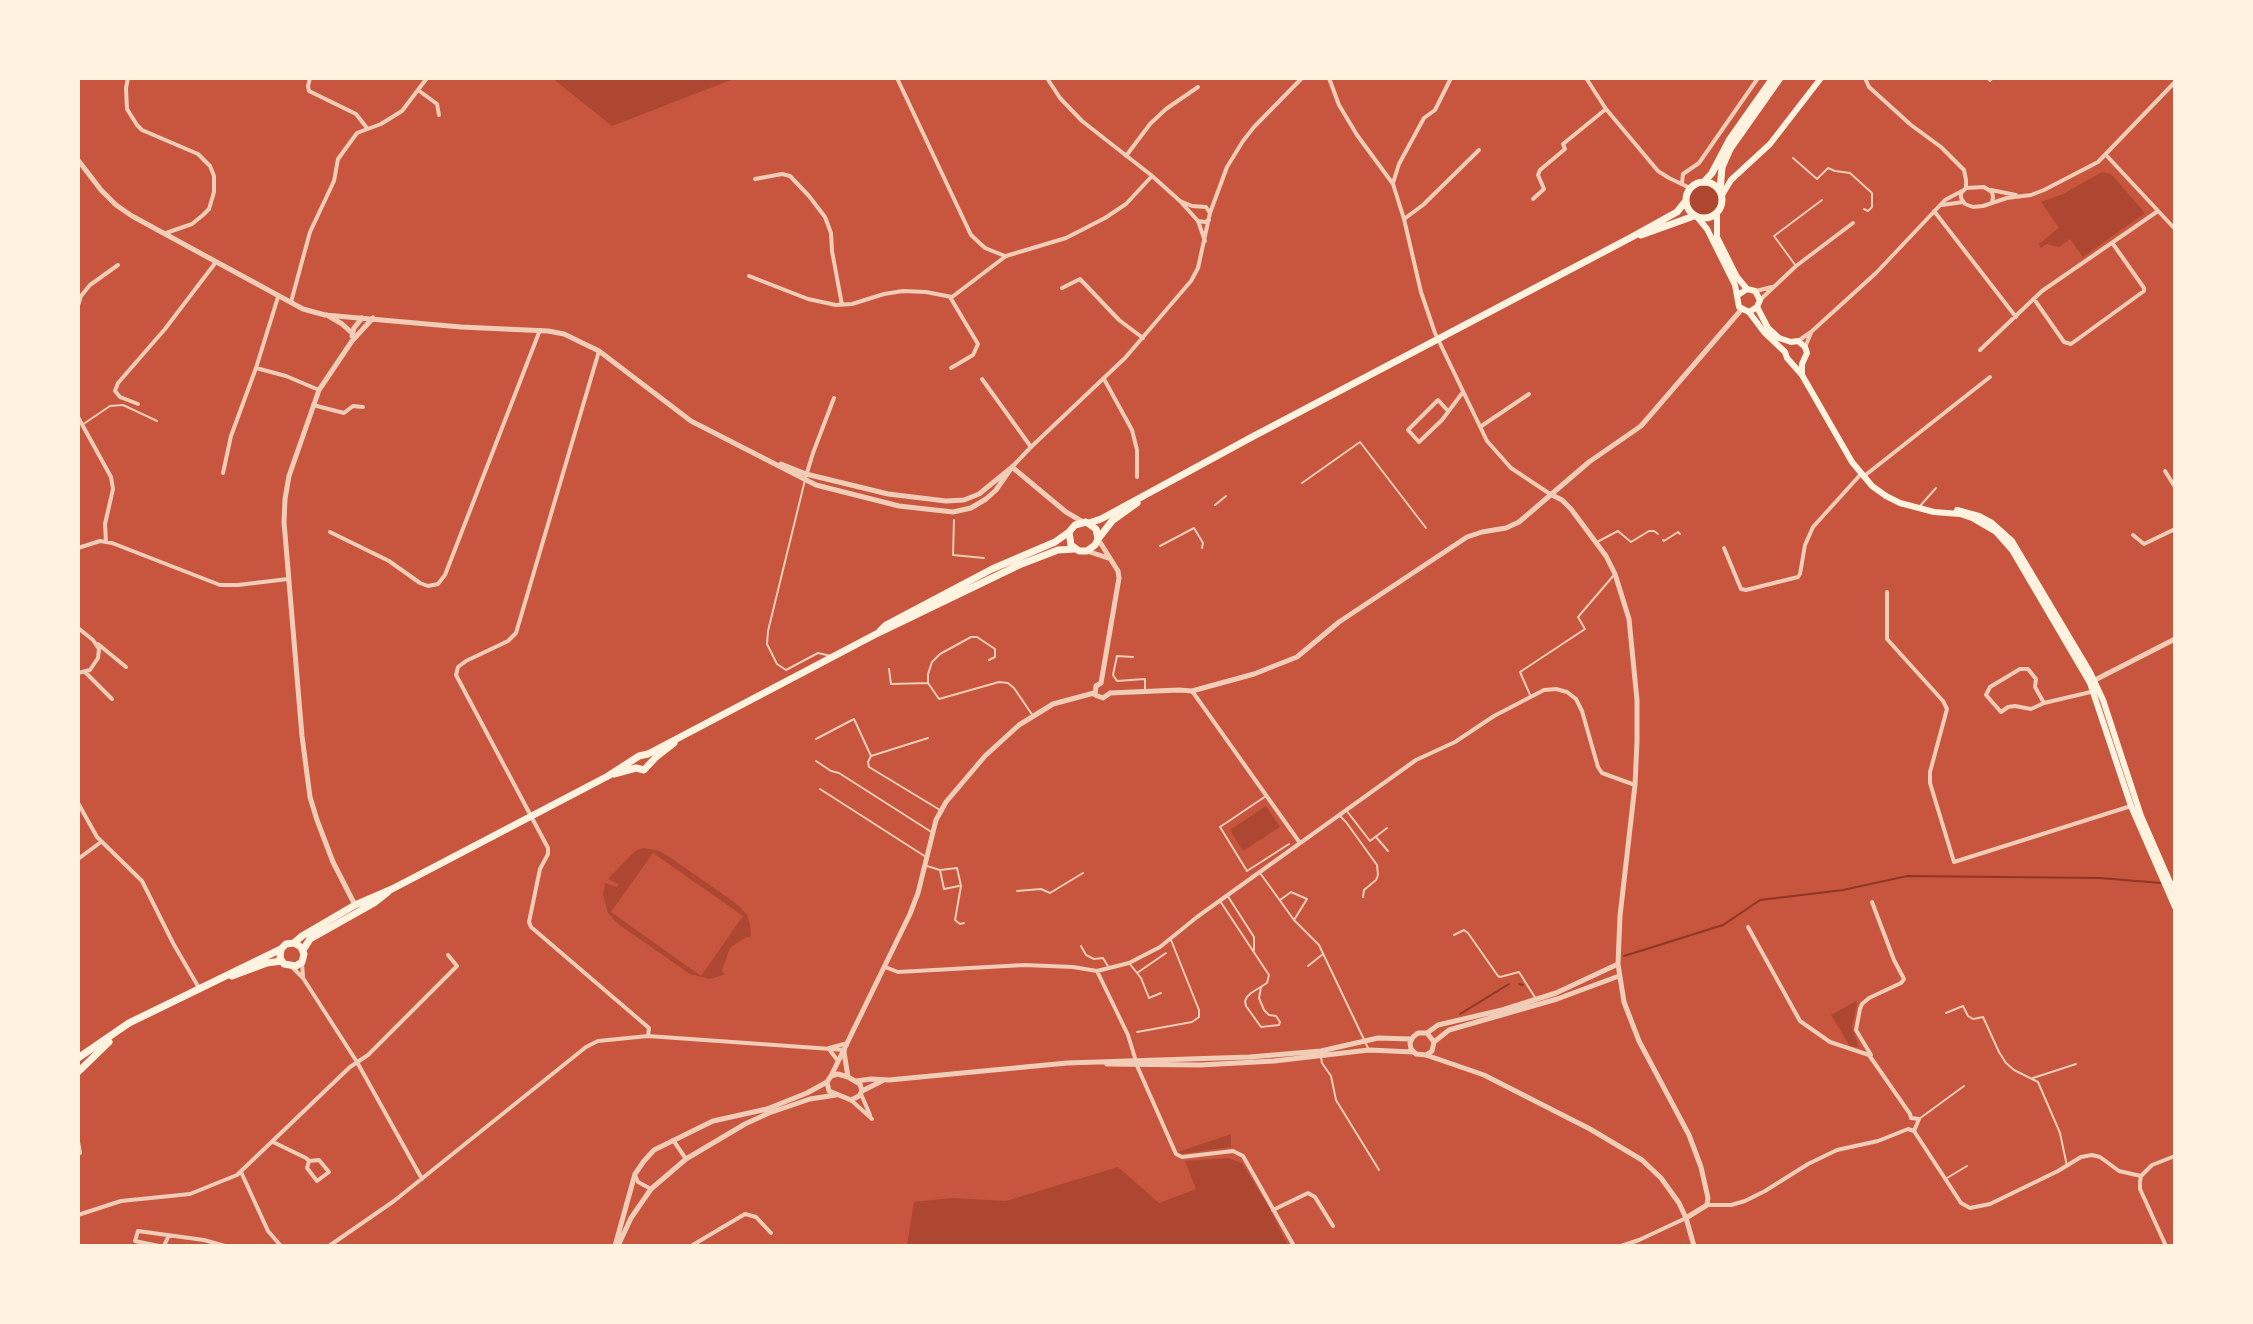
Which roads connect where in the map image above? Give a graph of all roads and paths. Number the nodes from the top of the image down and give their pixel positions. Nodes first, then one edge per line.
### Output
1 (128, 78) edge
2 (310, 78) edge
3 (427, 78) edge
4 (897, 78) edge
5 (1047, 78) edge
6 (1302, 78) edge
7 (1329, 78) edge
8 (1451, 78) edge
9 (1586, 78) edge
10 (1758, 78) edge
11 (1773, 78) edge
12 (1780, 78) edge
13 (1821, 78) edge
14 (1866, 78) edge
15 (1988, 78) edge
16 (1993, 78) edge
17 (2175, 82) edge
18 (1198, 87) dead end
19 (418, 90) junction
20 (1606, 109) junction
21 (439, 115) dead end
22 (367, 128) junction
23 (1479, 150) dead end
24 (2106, 155) junction
25 (1126, 156) junction
26 (1793, 158) dead end
27 (78, 160) edge
28 (1152, 176) junction
29 (755, 179) dead end
30 (1704, 182) junction
31 (1682, 183) junction
32 (1393, 184) junction
33 (1690, 188) junction
34 (1964, 189) junction
35 (1990, 190) junction
36 (1721, 193) junction
37 (2020, 195) junction
38 (1533, 199) dead end
39 (1216, 200) junction
40 (1822, 200) dead end
41 (1180, 201) junction
42 (1685, 202) junction
43 (1963, 202) junction
44 (1992, 203) junction
45 (1203, 207) junction
46 (1939, 207) junction
47 (1864, 209) dead end
48 (1934, 211) junction
49 (2158, 212) junction
50 (1717, 213) junction
51 (1210, 215) junction
52 (1696, 217) junction
53 (1196, 218) junction
54 (1404, 219) junction
55 (1853, 223) dead end
56 (2175, 229) edge
57 (166, 234) junction
58 (1630, 238) junction
59 (1205, 242) junction
60 (2113, 244) junction
61 (1006, 256) junction
62 (217, 262) junction
63 (118, 265) dead end
64 (1796, 266) junction
65 (749, 276) dead end
66 (1772, 286) junction
67 (1062, 288) dead end
68 (1747, 289) junction
69 (1755, 291) junction
70 (1738, 295) junction
71 (278, 297) junction
72 (950, 297) junction
73 (2034, 299) junction
74 (290, 303) junction
75 (1758, 303) junction
76 (842, 304) junction
77 (78, 306) edge
78 (1741, 310) junction
79 (1749, 312) junction
80 (325, 315) junction
81 (2016, 317) junction
82 (359, 318) junction
83 (373, 318) junction
84 (540, 330) junction
85 (1809, 330) junction
86 (355, 333) junction
87 (1143, 338) junction
88 (1438, 339) junction
89 (1795, 341) junction
90 (1805, 346) junction
91 (1980, 350) dead end
92 (599, 351) junction
93 (1785, 352) junction
94 (1803, 360) junction
95 (1791, 362) junction
96 (256, 368) junction
97 (951, 368) dead end
98 (1802, 375) junction
99 (1990, 377) dead end
100 (982, 379) dead end
101 (1104, 379) junction
102 (319, 390) junction
103 (1463, 392) junction
104 (1529, 394) dead end
105 (834, 398) dead end
106 (138, 404) dead end
107 (313, 405) junction
108 (363, 407) dead end
109 (1448, 411) junction
110 (78, 417) edge
111 (157, 421) dead end
112 (82, 425) junction
113 (1480, 427) junction
114 (1031, 447) junction
115 (1012, 467) junction
116 (2165, 471) dead end
117 (223, 473) dead end
118 (1862, 475) junction
119 (806, 477) junction
120 (1137, 477) dead end
121 (1302, 483) dead end
122 (2175, 487) edge
123 (1936, 488) dead end
124 (1153, 490) junction
125 (1550, 494) junction
126 (1226, 496) dead end
127 (1215, 505) dead end
128 (1918, 508) junction
129 (1066, 512) junction
130 (954, 520) dead end
131 (1086, 523) junction
132 (1426, 528) dead end
133 (2175, 529) edge
134 (1070, 530) junction
135 (330, 532) dead end
136 (1658, 534) dead end
137 (1680, 534) dead end
138 (2133, 535) dead end
139 (1098, 539) junction
140 (1663, 540) dead end
141 (106, 542) junction
142 (1597, 542) junction
143 (1160, 546) dead end
144 (78, 548) edge
145 (1202, 548) dead end
146 (1724, 548) dead end
147 (1074, 549) junction
148 (1087, 551) junction
149 (984, 558) dead end
150 (1109, 559) junction
151 (1615, 574) junction
152 (288, 579) junction
153 (1887, 592) dead end
154 (78, 628) edge
155 (878, 633) junction
156 (2175, 639) edge
157 (93, 640) junction
158 (833, 657) junction
159 (1132, 657) dead end
160 (989, 660) dead end
161 (126, 667) dead end
162 (889, 669) dead end
163 (85, 672) junction
164 (78, 673) edge
165 (2092, 682) junction
166 (928, 683) junction
167 (1107, 687) junction
168 (1192, 691) junction
169 (2096, 691) junction
170 (1145, 692) junction
171 (1095, 693) junction
172 (1531, 697) junction
173 (112, 699) dead end
174 (2044, 703) junction
175 (1033, 716) junction
176 (684, 735) junction
177 (928, 738) dead end
178 (816, 739) dead end
179 (644, 756) junction
180 (871, 756) junction
181 (635, 759) junction
182 (816, 761) dead end
183 (649, 764) junction
184 (636, 768) junction
185 (608, 776) junction
186 (1635, 785) junction
187 (820, 789) dead end
188 (1266, 796) junction
189 (78, 803) edge
190 (2135, 806) junction
191 (1347, 810) junction
192 (941, 811) junction
193 (1339, 815) junction
194 (531, 816) junction
195 (1388, 828) dead end
196 (933, 833) junction
197 (1376, 837) junction
198 (101, 842) junction
199 (1300, 843) junction
200 (1289, 844) dead end
201 (1388, 851) dead end
202 (926, 857) junction
203 (78, 859) edge
204 (924, 865) junction
205 (940, 870) junction
206 (1083, 873) dead end
207 (1259, 873) junction
208 (961, 886) junction
209 (392, 889) junction
210 (1017, 891) dead end
211 (2172, 891) edge
212 (1227, 896) junction
213 (1363, 897) dead end
214 (1280, 900) junction
215 (1220, 901) junction
216 (1872, 902) dead end
217 (355, 905) junction
218 (2175, 907) edge
219 (1294, 921) junction
220 (964, 923) dead end
221 (1748, 927) dead end
222 (1454, 935) dead end
223 (1170, 939) junction
224 (294, 943) junction
225 (1081, 946) dead end
226 (281, 949) junction
227 (303, 950) junction
228 (1254, 950) junction
229 (1166, 953) dead end
230 (1323, 954) junction
231 (448, 955) dead end
232 (282, 961) junction
233 (302, 962) junction
234 (1129, 963) junction
235 (1618, 964) junction
236 (1308, 966) dead end
237 (292, 967) junction
238 (885, 967) junction
239 (1109, 968) junction
240 (1097, 970) junction
241 (1137, 973) junction
242 (1619, 976) junction
243 (303, 978) junction
244 (199, 987) junction
245 (1261, 987) junction
246 (1161, 993) dead end
247 (1536, 999) junction
248 (1946, 1013) dead end
249 (1137, 1032) dead end
250 (1427, 1033) junction
251 (648, 1036) junction
252 (1411, 1040) junction
253 (1366, 1041) junction
254 (1434, 1045) junction
255 (828, 1048) junction
256 (846, 1049) junction
257 (1369, 1050) junction
258 (1413, 1052) junction
259 (1321, 1054) junction
260 (1426, 1055) junction
261 (78, 1058) edge
262 (1440, 1060) junction
263 (838, 1061) junction
264 (1874, 1061) junction
265 (357, 1062) junction
266 (1137, 1063) junction
267 (2076, 1064) dead end
268 (78, 1072) edge
269 (831, 1076) junction
270 (848, 1077) junction
271 (2033, 1078) junction
272 (883, 1080) junction
273 (856, 1081) junction
274 (827, 1082) junction
275 (1964, 1086) dead end
276 (862, 1092) junction
277 (836, 1095) junction
278 (851, 1100) junction
279 (1911, 1118) junction
280 (1919, 1119) junction
281 (1908, 1129) junction
282 (1914, 1131) junction
283 (673, 1140) junction
284 (78, 1141) edge
285 (273, 1142) junction
286 (80, 1153) dead end
287 (2175, 1156) edge
288 (686, 1159) junction
289 (309, 1161) junction
290 (1967, 1166) dead end
291 (2067, 1166) junction
292 (1379, 1170) dead end
293 (241, 1172) junction
294 (635, 1174) junction
295 (2141, 1176) junction
296 (422, 1179) junction
297 (1945, 1179) junction
298 (651, 1189) junction
299 (1707, 1205) junction
300 (1273, 1210) junction
301 (78, 1215) edge
302 (1686, 1218) junction
303 (1333, 1226) dead end
304 (771, 1233) dead end
305 (169, 1235) junction
306 (161, 1246) edge
307 (225, 1246) edge
308 (281, 1246) edge
309 (329, 1246) edge
310 (616, 1246) edge
311 (692, 1246) edge
312 (1294, 1246) edge
313 (1621, 1246) edge
314 (1694, 1246) edge
315 (2166, 1246) edge

1 - 57 street
2 - 22 street
3 - 19 street
4 - 61 street
5 - 25 street
6 - 39 street
7 - 32 street
8 - 32 street
9 - 20 street
10 - 31 street
11 - 30 main road
12 - 36 main road
13 - 36 main road
14 - 34 street
15 - 16 lane
17 - 24 street
18 - 25 street
19 - 21 street
19 - 22 street
20 - 31 street
20 - 38 street
22 - 74 street
23 - 54 street
24 - 37 street
24 - 49 street
25 - 28 street
26 - 47 lane
27 - 57 street
28 - 41 street
28 - 61 street
29 - 76 street
30 - 33 main road
30 - 36 main road
31 - 33 street
32 - 54 street
33 - 42 main road
34 - 35 street
34 - 43 street
34 - 46 street
35 - 37 street
35 - 44 street
36 - 50 main road
37 - 44 street
39 - 45 street
39 - 51 street
40 - 64 lane
41 - 45 street
41 - 53 street
42 - 52 main road
42 - 58 main road
43 - 44 street
43 - 46 street
45 - 51 street
45 - 53 street
46 - 48 street
48 - 81 street
48 - 85 street
49 - 56 street
49 - 60 street
50 - 52 main road
50 - 68 main road
51 - 53 street
51 - 59 street
52 - 58 main road
52 - 70 main road
53 - 59 street
54 - 88 street
55 - 64 street
57 - 62 street
58 - 88 main road
59 - 87 street
60 - 73 street
60 - 73 street
61 - 72 street
62 - 71 street
62 - 106 street
63 - 77 street
64 - 66 street
65 - 76 street
66 - 69 street
66 - 75 street
67 - 87 street
68 - 69 main road
68 - 70 main road
69 - 75 main road
70 - 78 main road
71 - 74 street
71 - 96 street
72 - 76 street
72 - 97 street
73 - 81 street
74 - 80 street
75 - 79 main road
75 - 89 main road
78 - 79 main road
78 - 125 street
79 - 93 main road
80 - 82 street
80 - 86 street
81 - 91 street
82 - 83 street
82 - 86 street
83 - 84 street
83 - 86 street
84 - 92 street
84 - 135 street
85 - 89 street
85 - 90 street
86 - 102 street
87 - 101 street
88 - 103 street
88 - 124 main road
89 - 90 main road
89 - 93 main road
90 - 94 main road
92 - 119 street
92 - 194 street
93 - 95 main road
94 - 95 main road
94 - 98 main road
95 - 98 main road
96 - 102 street
96 - 117 street
98 - 118 main road
99 - 118 street
100 - 114 street
101 - 114 street
101 - 120 street
102 - 107 street
103 - 109 street
103 - 113 street
104 - 113 street
105 - 119 street
107 - 108 street
107 - 152 street
109 - 109 street
110 - 112 street
111 - 112 lane
112 - 141 street
113 - 125 street
114 - 115 street
115 - 119 street
115 - 119 street
115 - 129 street
116 - 122 street
118 - 128 main road
118 - 146 street
119 - 158 lane
121 - 132 lane
123 - 128 lane
124 - 131 main road
124 - 139 main road
125 - 142 street
125 - 168 street
126 - 127 lane
128 - 165 main road
129 - 131 street
129 - 134 street
130 - 149 lane
131 - 134 main road
131 - 139 main road
133 - 138 street
134 - 147 main road
134 - 155 main road
136 - 142 lane
137 - 140 lane
139 - 148 main road
139 - 150 street
141 - 144 street
141 - 152 street
142 - 151 street
143 - 145 lane
147 - 148 main road
147 - 155 main road
148 - 150 street
150 - 167 street
151 - 172 lane
151 - 186 street
152 - 217 street
153 - 190 street
154 - 157 street
155 - 158 main road
156 - 165 street
157 - 161 street
157 - 163 street
158 - 176 main road
159 - 170 lane
160 - 166 lane
162 - 166 lane
163 - 164 street
163 - 173 street
165 - 169 main road
166 - 175 lane
167 - 170 street
167 - 171 street
167 - 171 street
168 - 170 street
168 - 188 street
169 - 174 street
169 - 190 main road
171 - 175 street
172 - 186 street
172 - 191 street
174 - 174 street
175 - 192 street
176 - 179 main road
176 - 183 main road
177 - 180 lane
178 - 180 lane
179 - 181 main road
179 - 183 main road
180 - 192 lane
181 - 184 main road
181 - 185 main road
182 - 196 lane
183 - 184 main road
184 - 185 main road
185 - 194 main road
186 - 235 street
187 - 202 lane
188 - 199 street
188 - 200 lane
189 - 198 street
190 - 211 main road
191 - 193 street
191 - 197 lane
192 - 196 street
193 - 199 street
193 - 213 lane
194 - 209 main road
194 - 251 street
195 - 197 lane
196 - 202 street
197 - 201 lane
198 - 203 street
198 - 244 street
199 - 207 street
202 - 204 street
204 - 205 lane
204 - 238 street
205 - 208 lane
205 - 208 lane
206 - 210 lane
207 - 212 street
207 - 214 lane
208 - 220 lane
209 - 217 main road
209 - 227 main road
211 - 218 main road
212 - 215 street
212 - 228 lane
214 - 219 lane
214 - 219 lane
215 - 223 street
215 - 228 lane
216 - 264 street
217 - 224 main road
219 - 230 lane
221 - 264 street
222 - 247 lane
223 - 234 street
223 - 249 lane
224 - 226 main road
224 - 227 main road
225 - 239 lane
226 - 232 main road
226 - 244 main road
227 - 233 main road
228 - 245 lane
229 - 241 lane
230 - 236 lane
230 - 253 lane
231 - 265 street
232 - 237 main road
232 - 268 main road
233 - 237 main road
233 - 243 street
234 - 239 street
234 - 241 lane
235 - 242 street
235 - 247 street
237 - 243 street
238 - 240 street
238 - 256 street
239 - 240 street
240 - 266 street
241 - 246 lane
242 - 254 street
242 - 299 street
243 - 265 street
244 - 261 main road
245 - 245 lane
247 - 250 street
248 - 271 lane
250 - 252 street
250 - 254 street
251 - 255 street
251 - 296 street
252 - 253 street
252 - 258 street
253 - 257 lane
253 - 259 street
254 - 260 street
254 - 262 street
255 - 256 street
255 - 263 street
256 - 263 street
256 - 270 street
257 - 258 street
257 - 259 street
258 - 260 street
259 - 266 street
259 - 292 lane
260 - 262 street
262 - 302 street
263 - 269 street
264 - 279 street
265 - 285 street
265 - 296 street
266 - 272 street
266 - 300 street
267 - 271 lane
269 - 270 street
269 - 274 street
270 - 273 street
271 - 291 lane
272 - 273 street
272 - 276 street
273 - 276 street
274 - 277 street
274 - 283 street
275 - 280 lane
276 - 278 street
276 - 278 street
277 - 278 street
277 - 288 street
279 - 280 street
279 - 281 street
280 - 282 street
281 - 282 street
281 - 299 street
282 - 297 street
283 - 288 street
283 - 294 street
284 - 286 street
285 - 289 street
285 - 293 street
287 - 295 street
288 - 298 street
289 - 289 street
290 - 297 lane
291 - 295 street
291 - 297 street
293 - 301 street
293 - 308 street
294 - 298 street
294 - 310 street
295 - 315 street
296 - 309 street
298 - 310 street
299 - 302 street
300 - 303 street
300 - 312 street
302 - 313 street
302 - 314 street
304 - 311 street
305 - 306 street
305 - 306 street
305 - 307 street

